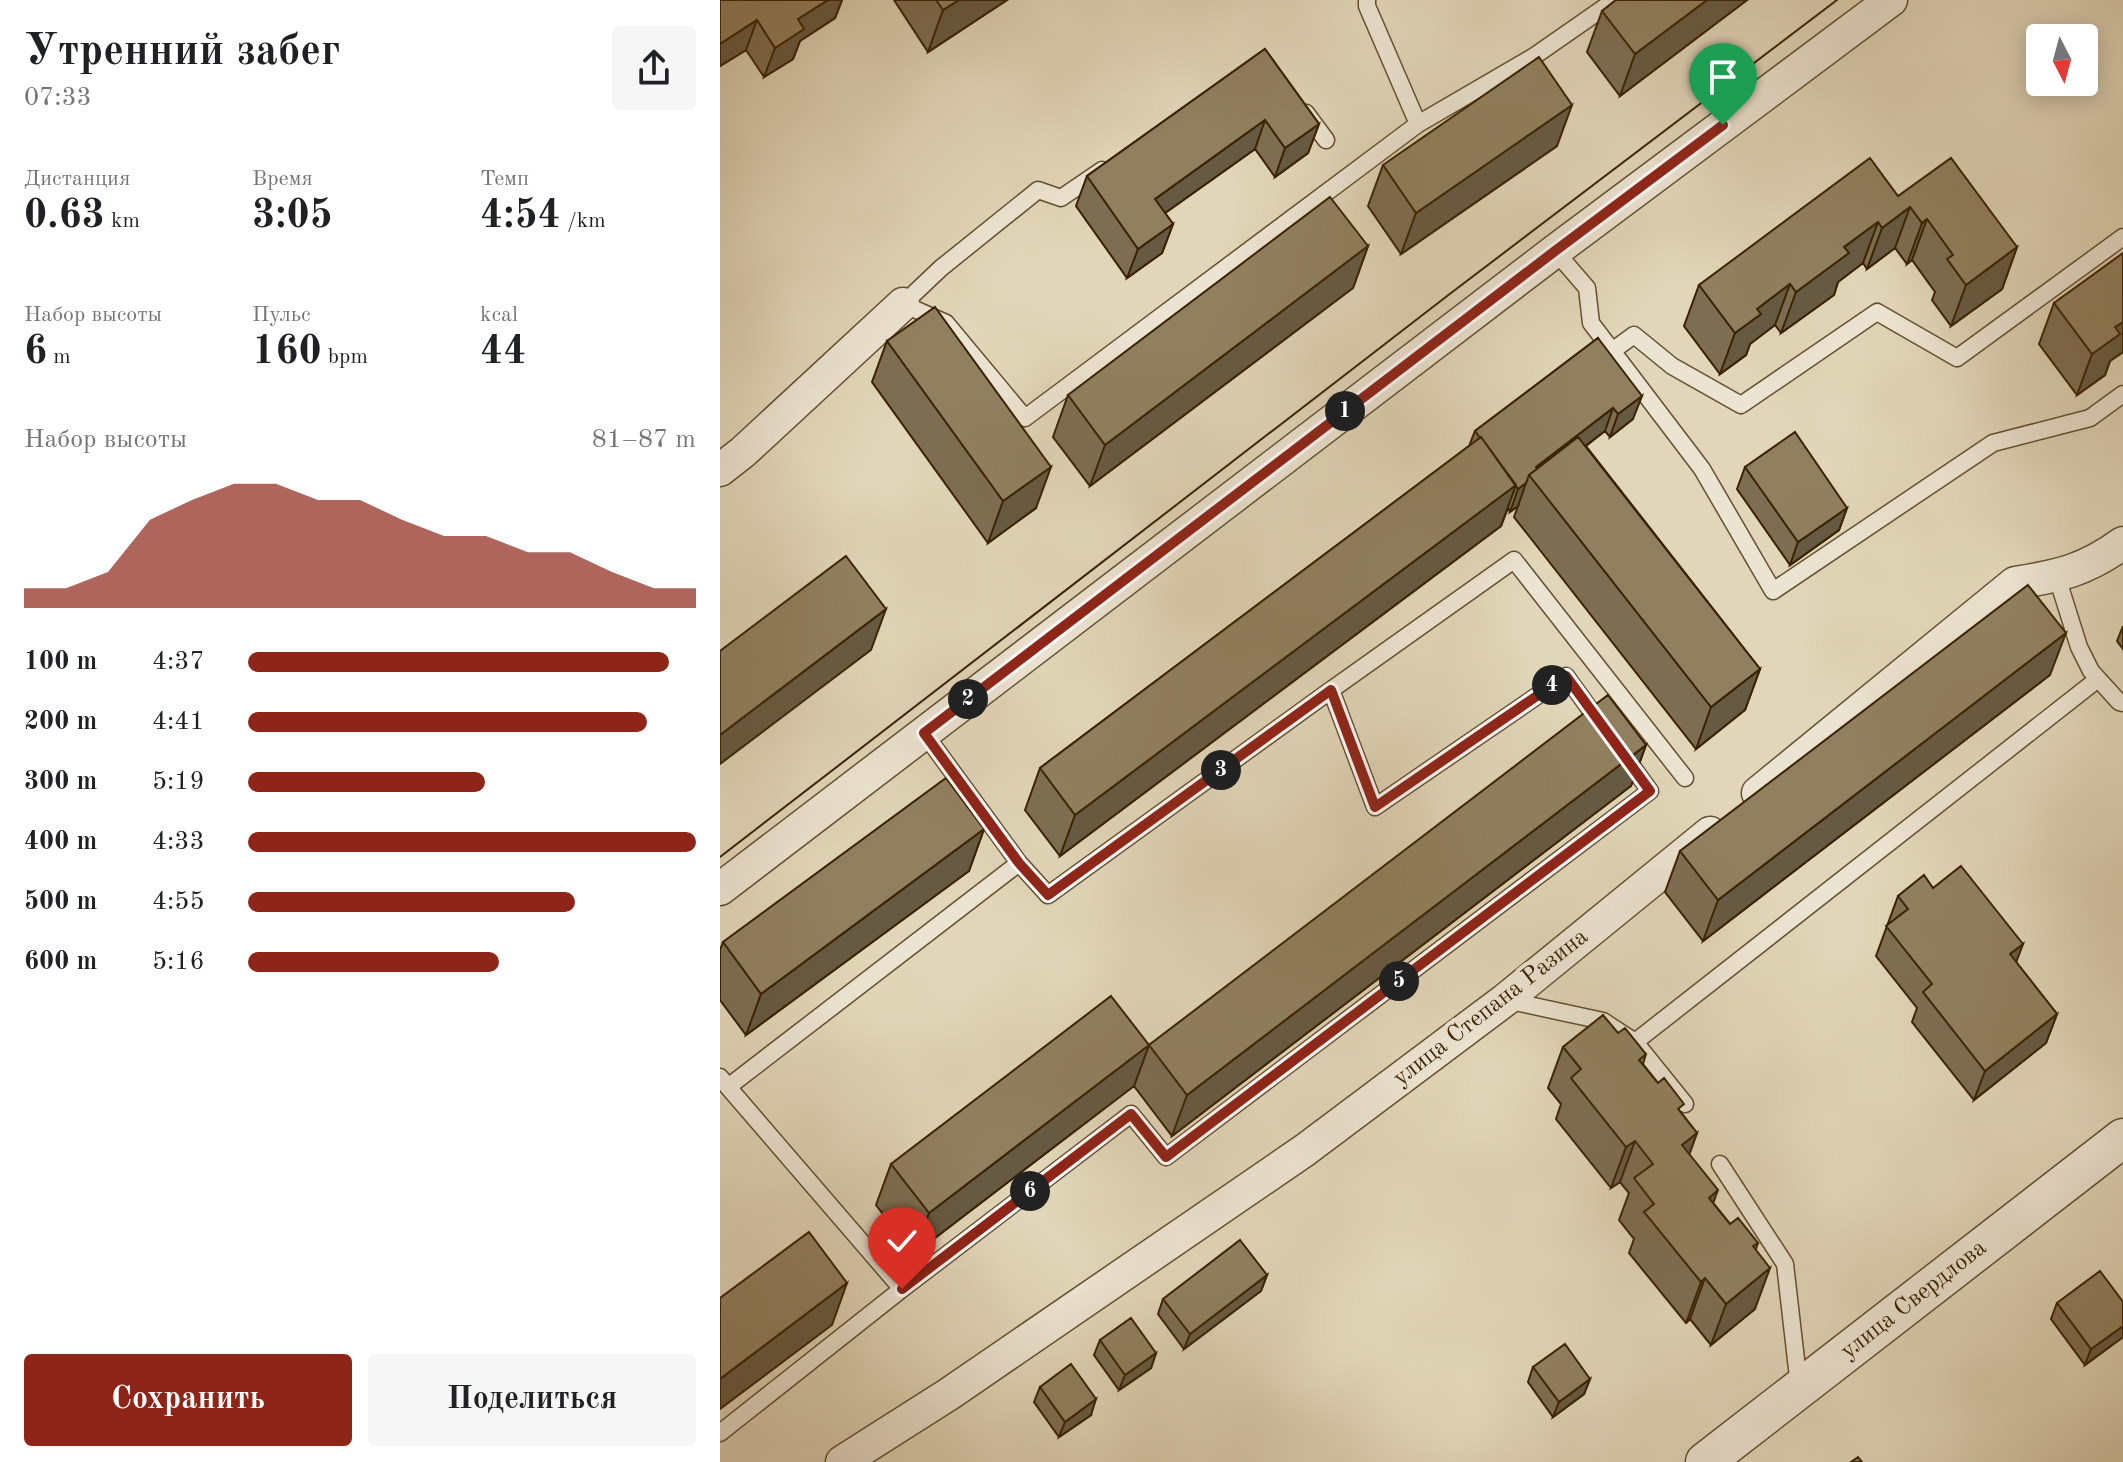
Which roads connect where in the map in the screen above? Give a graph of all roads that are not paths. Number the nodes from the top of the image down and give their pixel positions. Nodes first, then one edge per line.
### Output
1 (1367, 0) edge
2 (1615, 0) edge
3 (1891, 0) edge
4 (1300, 104) edge
5 (1418, 124) junction
6 (1326, 140) dead end
7 (1112, 162) edge
8 (2123, 237) edge
9 (1555, 251) junction
10 (903, 304) junction
11 (1612, 351) junction
12 (2123, 394) edge
13 (720, 470) edge
14 (2123, 543) edge
15 (2057, 577) junction
16 (2098, 679) junction
17 (1331, 690) junction
18 (2123, 703) edge
19 (924, 733) junction
20 (1685, 778) dead end
21 (1019, 863) junction
22 (720, 889) edge
23 (1505, 1000) junction
24 (1635, 1042) junction
25 (724, 1082) edge
26 (1685, 1104) edge
27 (2123, 1138) edge
28 (1720, 1164) dead end
29 (902, 1289) junction
30 (1800, 1389) junction
31 (720, 1433) edge
32 (842, 1462) edge
33 (1705, 1462) edge

1 - 5 lane
2 - 5 lane
3 - 9 street
4 - 6 lane
5 - 10 lane
7 - 10 lane
8 - 11 lane
9 - 11 lane
9 - 19 street
10 - 13 street
11 - 12 lane
14 - 15 street, улица Степана Разина
15 - 16 lane
15 - 23 street, улица Степана Разина
16 - 18 lane
16 - 24 lane
17 - 20 lane
17 - 21 lane
17 - 29 lane
19 - 21 lane
19 - 22 street
21 - 25 lane
23 - 24 lane
23 - 32 street, улица Степана Разина
24 - 26 lane
25 - 29 lane
27 - 30 street, улица Свердлова
28 - 30 lane
29 - 31 lane
30 - 33 street, улица Свердлова

